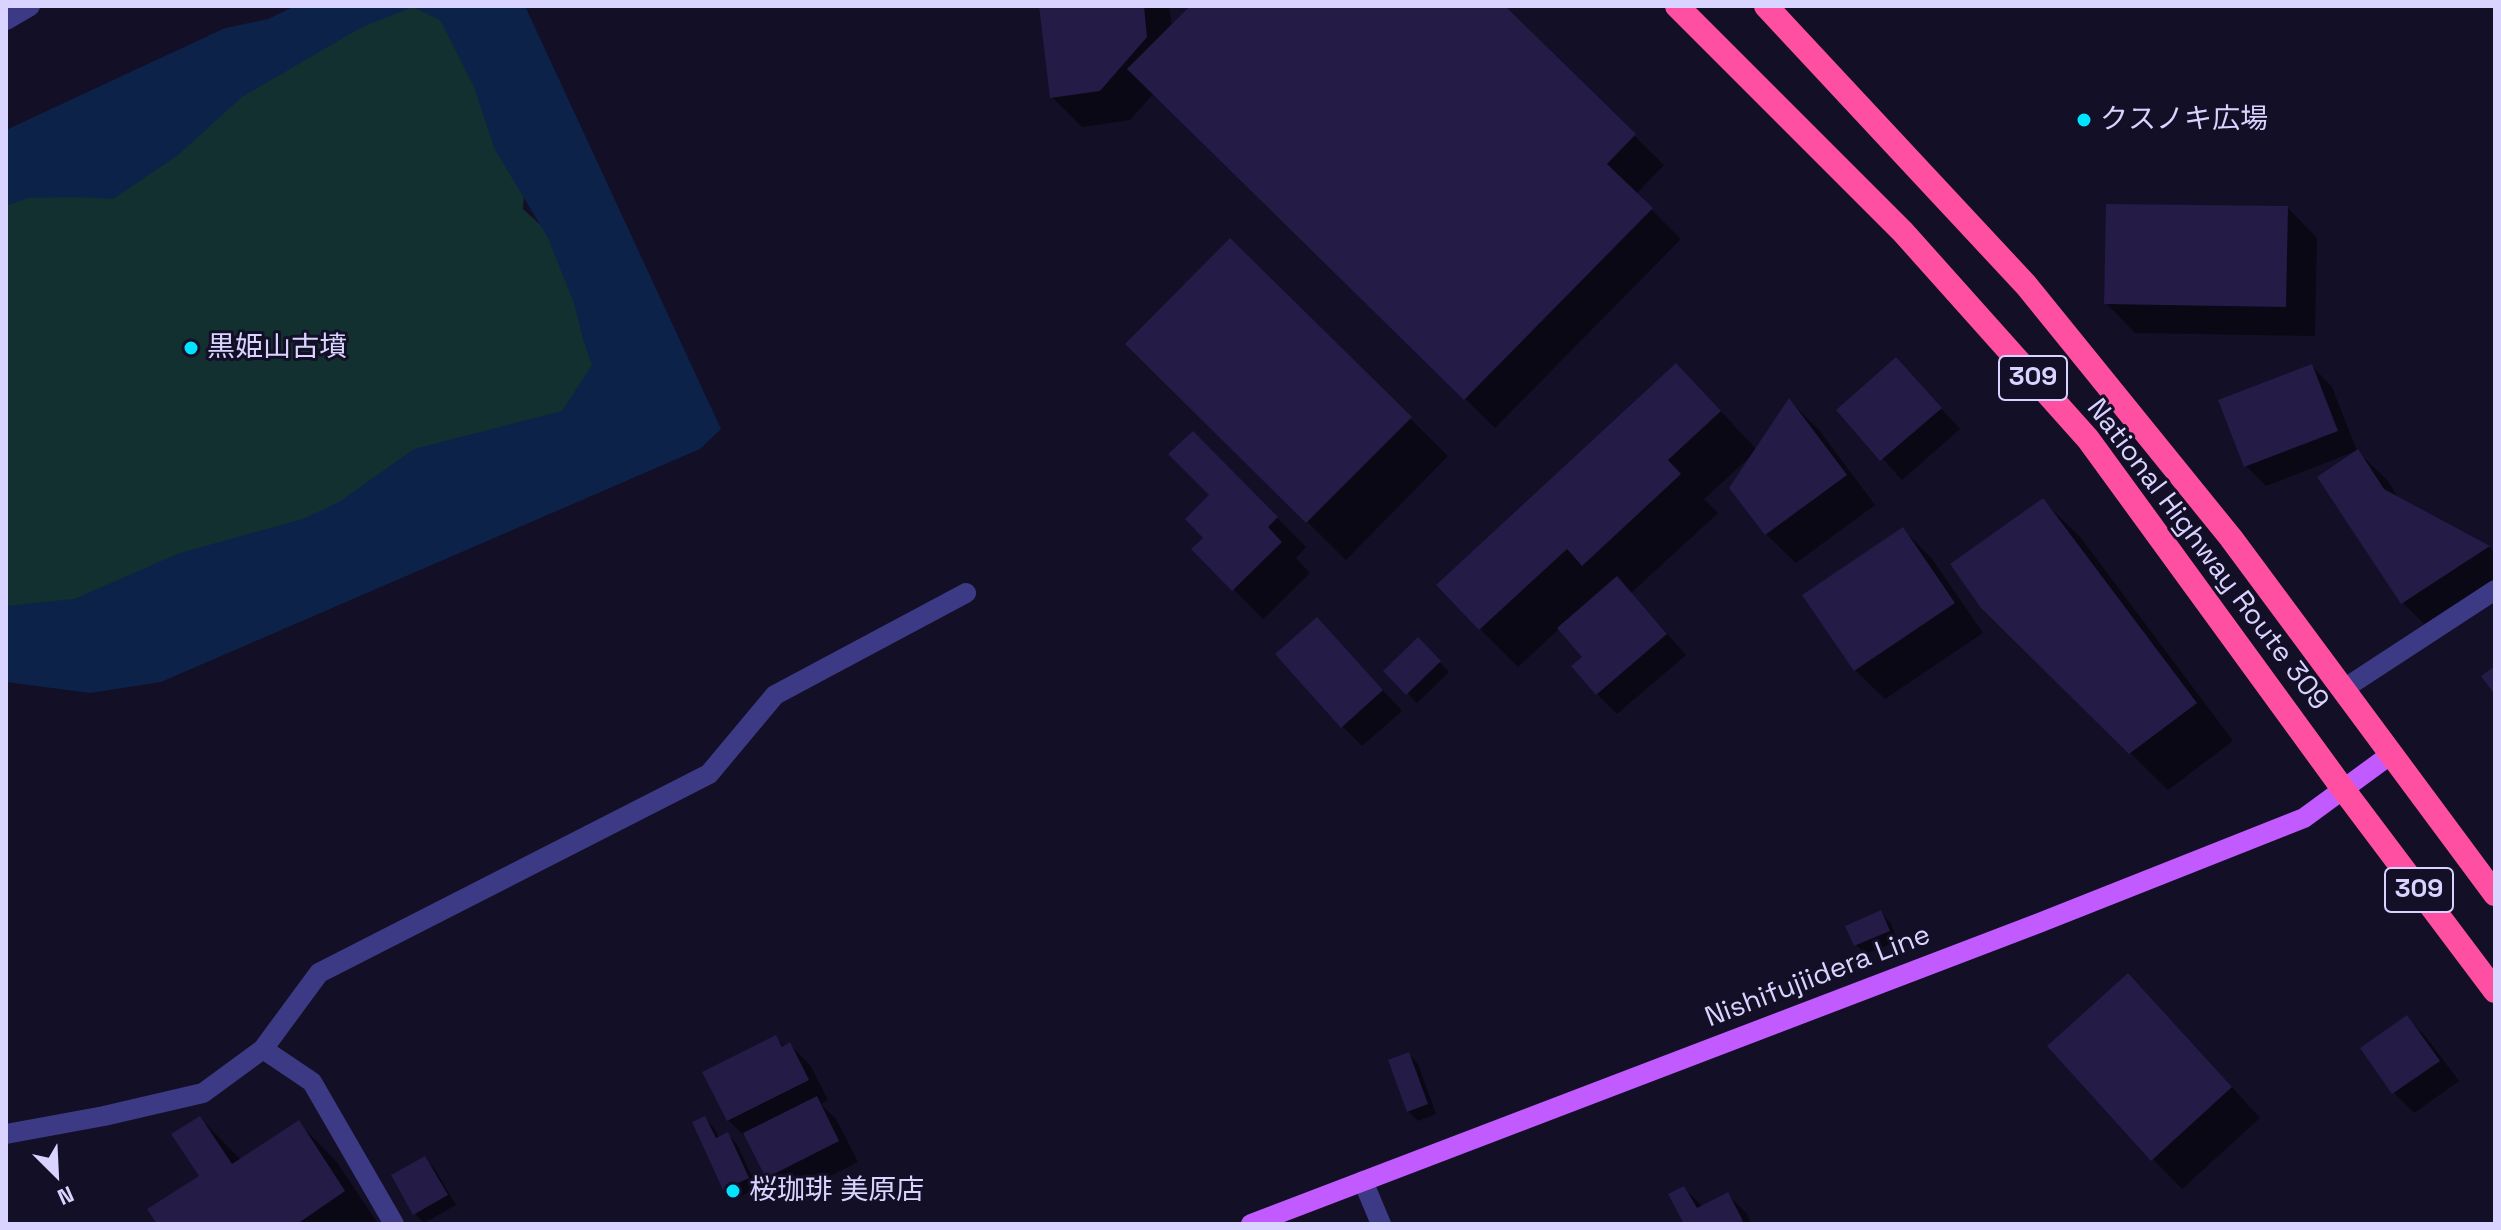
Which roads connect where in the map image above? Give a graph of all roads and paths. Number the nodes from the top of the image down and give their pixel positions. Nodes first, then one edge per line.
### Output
1 (30, 6) edge
2 (1677, 6) edge
3 (1766, 6) edge
4 (6, 20) edge
5 (2495, 590) edge
6 (966, 593) dead end
7 (2342, 690) junction
8 (2390, 755) junction
9 (2343, 789) junction
10 (2495, 894) edge
11 (2495, 991) edge
12 (263, 1049) junction
13 (6, 1134) edge
14 (1363, 1181) junction
15 (394, 1224) edge
16 (1251, 1224) edge
17 (1381, 1224) edge

1 - 4 street
2 - 9 highway, National Highway Route 309 / 309
3 - 7 highway, National Highway Route 309 / 309
5 - 7 street
6 - 12 street
7 - 8 highway, National Highway Route 309 / 309
8 - 9 main road, Nishifujiidera Line
8 - 10 highway, National Highway Route 309 / 309
9 - 11 highway, National Highway Route 309 / 309
9 - 14 main road, Nishifujiidera Line
12 - 13 street
12 - 15 street
14 - 16 main road, Nishifujiidera Line
14 - 17 street

